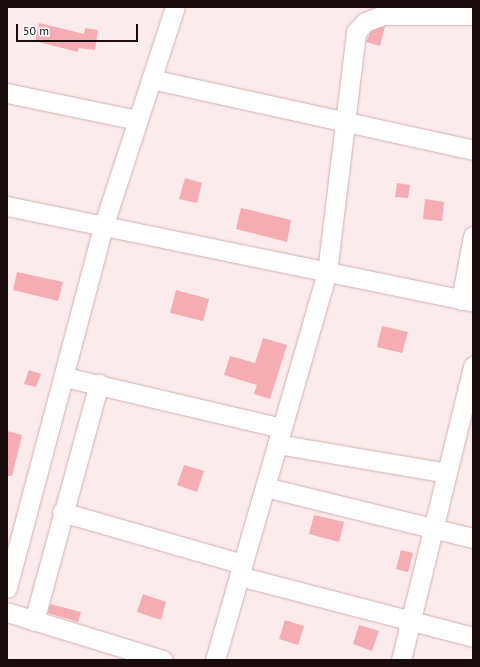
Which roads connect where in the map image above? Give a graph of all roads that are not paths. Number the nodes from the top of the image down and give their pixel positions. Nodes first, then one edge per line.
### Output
1 (174, 7) edge
2 (473, 15) edge
3 (151, 79) junction
4 (7, 93) edge
5 (137, 120) junction
6 (346, 120) junction
7 (473, 150) edge
8 (7, 206) edge
9 (103, 227) junction
10 (473, 236) edge
11 (326, 272) junction
12 (467, 301) edge
13 (473, 366) edge
14 (64, 377) junction
15 (98, 384) junction
16 (279, 436) junction
17 (447, 473) junction
18 (265, 487) junction
19 (62, 512) junction
20 (433, 529) junction
21 (473, 538) edge
22 (240, 570) junction
23 (7, 588) edge
24 (7, 612) edge
25 (34, 621) junction
26 (410, 621) junction
27 (473, 637) edge
28 (163, 660) edge
29 (215, 660) edge
30 (401, 660) edge

1 - 3 street
2 - 6 street
3 - 5 street
3 - 6 street
4 - 5 street
5 - 9 street
6 - 7 street
6 - 11 street
8 - 9 street
9 - 11 street
9 - 14 street
10 - 12 street
11 - 12 street
11 - 16 street
13 - 17 street
14 - 15 street
14 - 23 street
15 - 16 street
15 - 19 street
16 - 17 street
16 - 18 street
17 - 20 street
18 - 20 street
18 - 22 street
19 - 22 street
19 - 25 street
20 - 21 street
20 - 26 street
22 - 26 street
22 - 29 street
24 - 25 street
25 - 28 street
26 - 27 street
26 - 30 street

